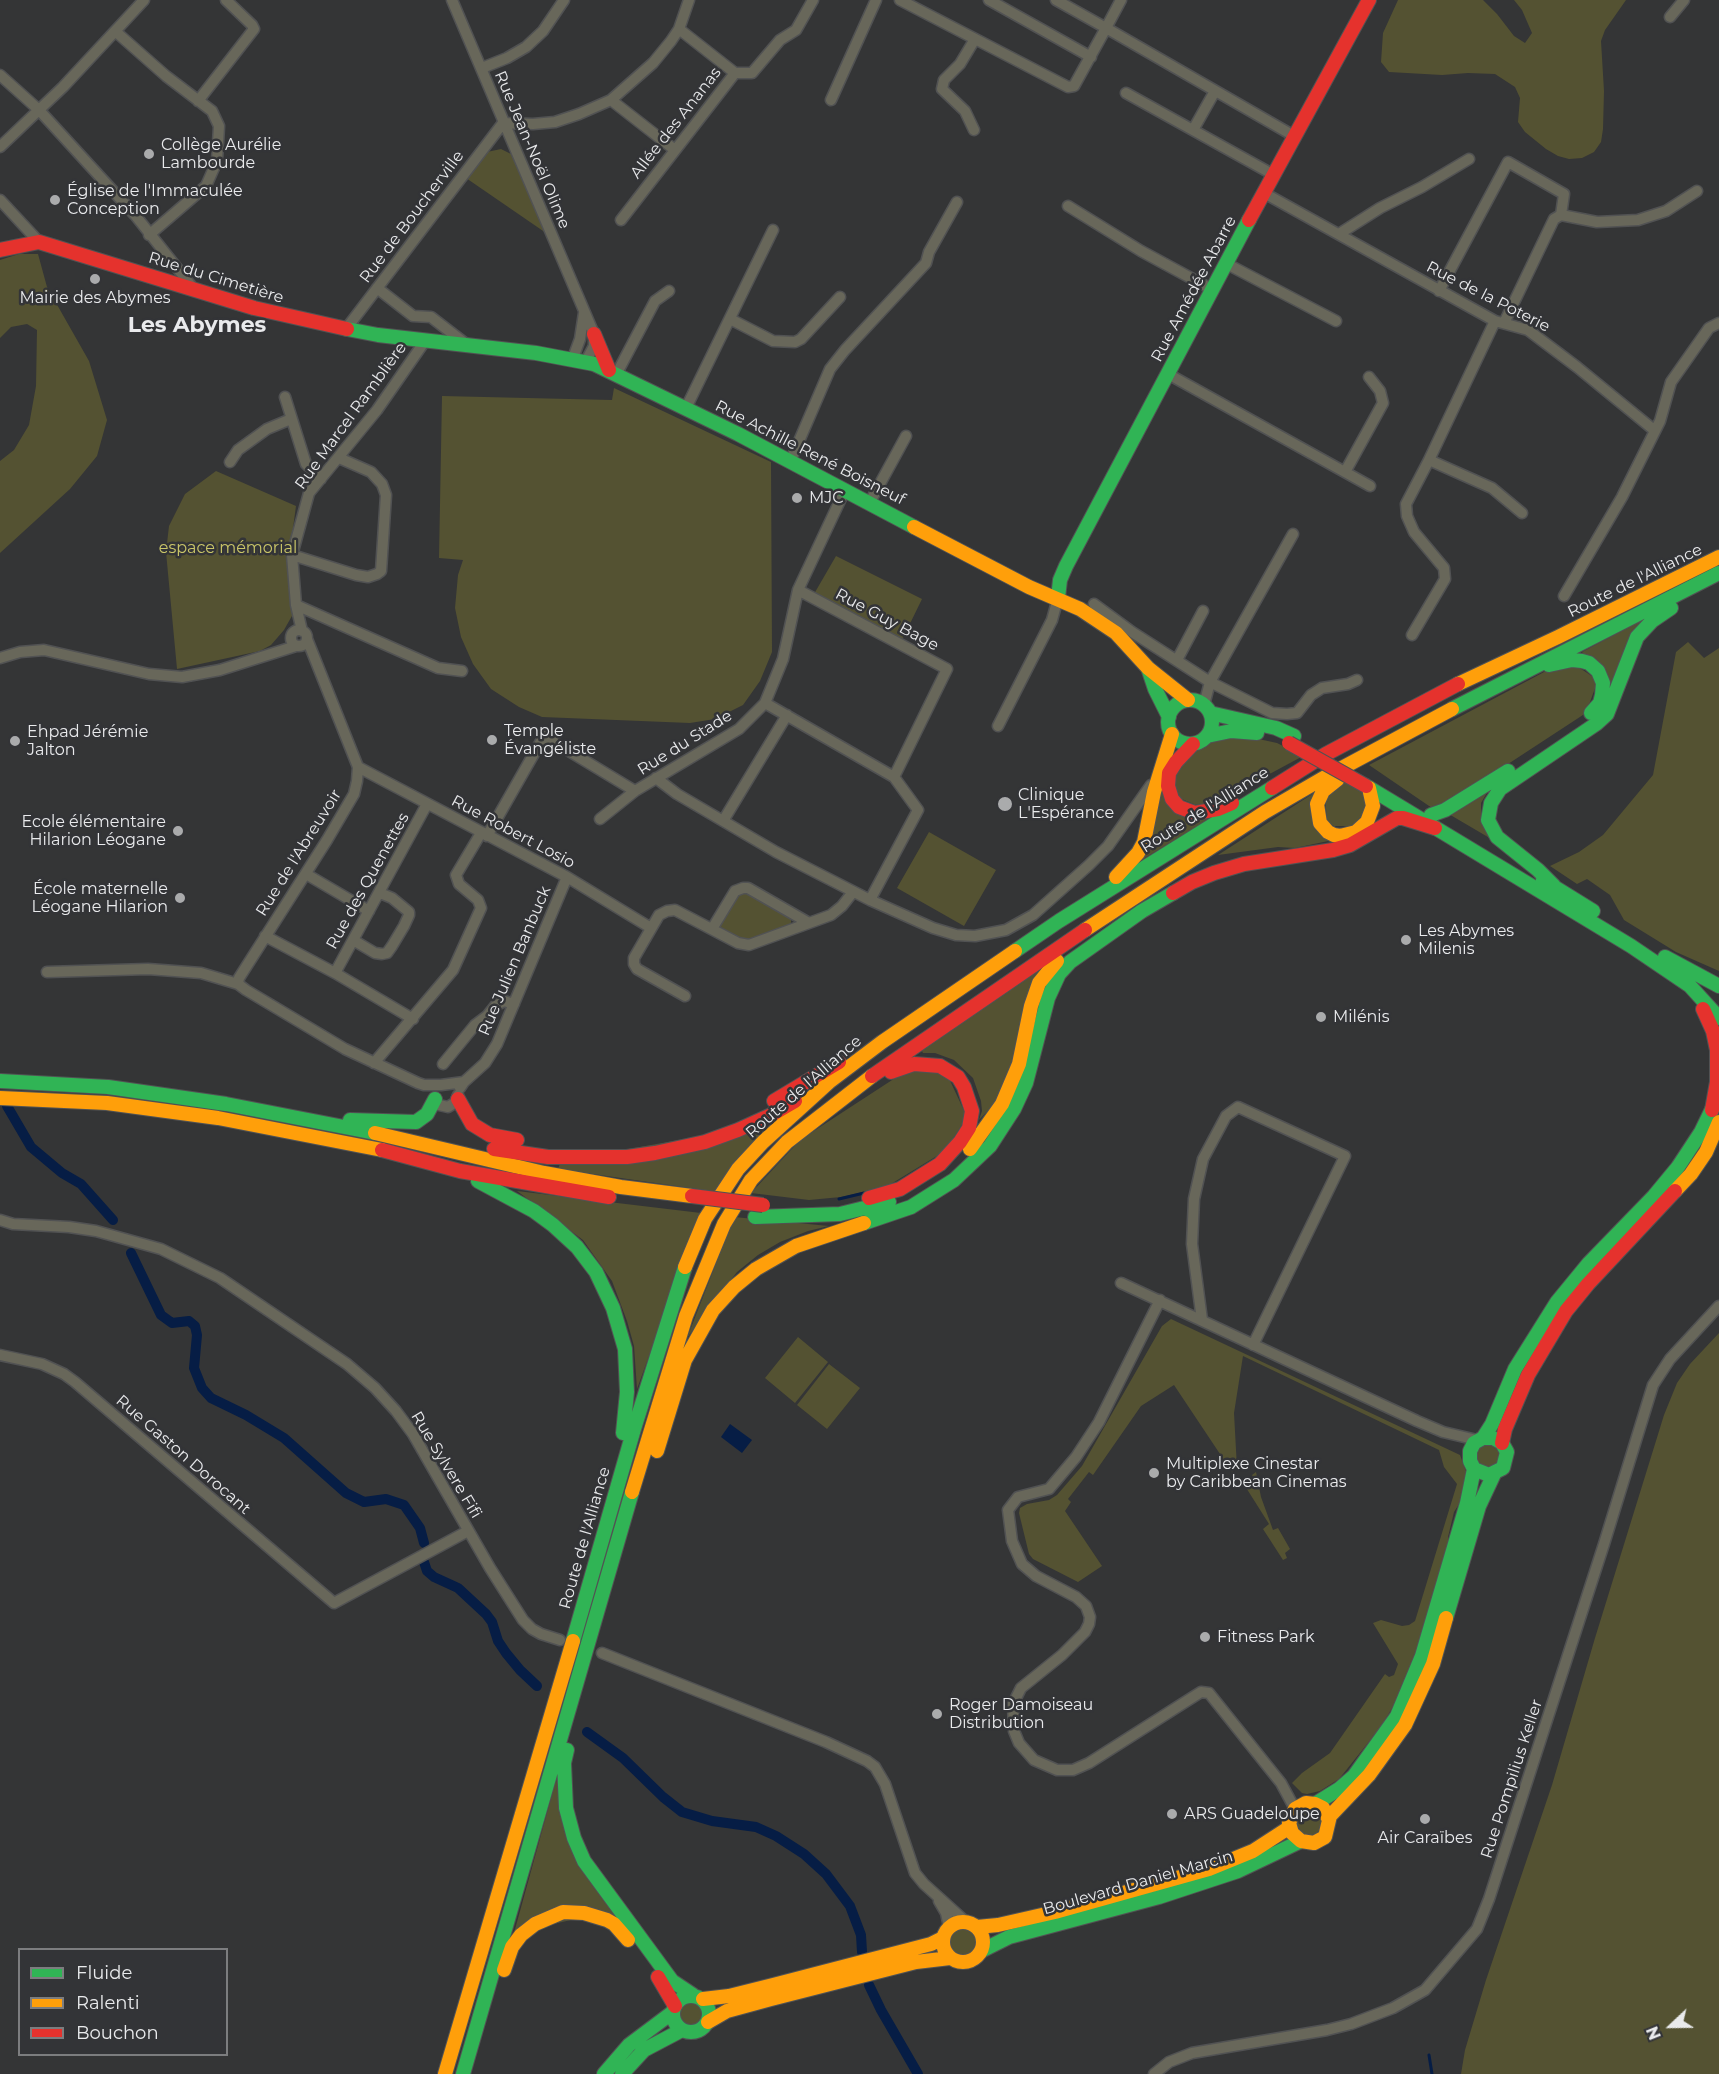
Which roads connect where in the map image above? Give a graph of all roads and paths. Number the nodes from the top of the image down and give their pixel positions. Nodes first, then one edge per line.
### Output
1 (144, 0) edge
2 (226, 0) edge
3 (452, 0) edge
4 (564, 0) edge
5 (689, 0) edge
6 (813, 0) edge
7 (876, 0) edge
8 (901, 0) edge
9 (989, 0) edge
10 (1056, 0) edge
11 (1121, 0) edge
12 (1369, 0) edge
13 (1684, 0) edge
14 (1670, 17) dead end
15 (1106, 28) junction
16 (679, 29) junction
17 (115, 32) junction
18 (975, 39) junction
19 (1091, 57) junction
20 (482, 68) junction
21 (735, 73) junction
22 (1, 78) edge
23 (1215, 91) junction
24 (1126, 93) dead end
25 (198, 100) junction
26 (611, 100) junction
27 (831, 100) dead end
28 (39, 110) junction
29 (503, 123) junction
30 (974, 130) dead end
31 (1193, 130) junction
32 (1294, 136) junction
33 (0, 147) edge
34 (675, 150) junction
35 (1469, 159) dead end
36 (1274, 175) junction
37 (1697, 191) dead end
38 (1264, 194) junction
39 (0, 200) edge
40 (957, 202) dead end
41 (1068, 206) dead end
42 (1561, 215) junction
43 (621, 220) dead end
44 (773, 230) dead end
45 (1340, 234) junction
46 (149, 235) junction
47 (39, 242) junction
48 (0, 250) edge
49 (1227, 264) junction
50 (377, 288) junction
51 (194, 290) junction
52 (1213, 290) junction
53 (669, 291) dead end
54 (1438, 291) junction
55 (840, 297) dead end
56 (584, 312) junction
57 (730, 319) junction
58 (1336, 321) dead end
59 (1500, 322) junction
60 (1719, 323) edge
61 (346, 329) junction
62 (594, 334) junction
63 (425, 342) junction
64 (468, 346) junction
65 (580, 360) junction
66 (613, 371) junction
67 (1168, 374) junction
68 (1369, 377) dead end
69 (285, 397) dead end
70 (686, 408) junction
71 (291, 419) junction
72 (1654, 430) junction
73 (906, 435) dead end
74 (339, 458) junction
75 (1429, 460) junction
76 (230, 462) dead end
77 (790, 462) junction
78 (1345, 472) junction
79 (321, 479) junction
80 (1370, 486) dead end
81 (845, 490) junction
82 (870, 502) junction
83 (1522, 513) dead end
84 (1293, 534) dead end
85 (292, 555) junction
86 (1719, 557) edge
87 (1719, 573) edge
88 (1719, 582) edge
89 (798, 590) junction
90 (1564, 596) dead end
91 (1058, 598) junction
92 (1094, 604) dead end
93 (296, 610) junction
94 (1203, 611) dead end
95 (1412, 635) dead end
96 (299, 638) junction
97 (0, 658) edge
98 (1177, 660) junction
99 (1148, 668) junction
100 (462, 671) dead end
101 (1484, 671) junction
102 (1357, 680) dead end
103 (1499, 685) junction
104 (1208, 686) junction
105 (765, 702) junction
106 (1199, 705) junction
107 (787, 715) junction
108 (1169, 717) junction
109 (998, 726) dead end
110 (1172, 734) junction
111 (1207, 736) junction
112 (1292, 740) junction
113 (1193, 744) junction
114 (1378, 749) junction
115 (358, 767) junction
116 (1158, 775) junction
117 (894, 777) junction
118 (656, 778) junction
119 (1368, 784) junction
120 (635, 791) junction
121 (427, 804) junction
122 (600, 819) dead end
123 (723, 821) junction
124 (1433, 821) junction
125 (484, 835) junction
126 (306, 874) junction
127 (567, 877) junction
128 (1554, 886) junction
129 (853, 892) junction
130 (380, 893) junction
131 (870, 900) junction
132 (369, 911) junction
133 (1110, 914) junction
134 (1059, 921) junction
135 (809, 923) junction
136 (651, 928) junction
137 (712, 929) junction
138 (265, 936) junction
139 (353, 940) junction
140 (1654, 950) junction
141 (47, 972) dead end
142 (335, 973) junction
143 (1673, 974) junction
144 (238, 984) junction
145 (1719, 986) edge
146 (686, 996) dead end
147 (514, 1004) junction
148 (1719, 1006) edge
149 (1719, 1018) edge
150 (413, 1019) junction
151 (882, 1042) junction
152 (374, 1064) junction
153 (443, 1064) dead end
154 (868, 1079) junction
155 (0, 1081) edge
156 (830, 1082) junction
157 (424, 1085) junction
158 (452, 1090) junction
159 (1719, 1093) edge
160 (0, 1098) edge
161 (435, 1098) junction
162 (272, 1113) junction
163 (1716, 1116) edge
164 (327, 1120) junction
165 (460, 1171) junction
166 (688, 1202) junction
167 (759, 1211) junction
168 (881, 1218) junction
169 (0, 1220) edge
170 (13, 1224) junction
171 (0, 1229) edge
172 (1121, 1283) dead end
173 (1160, 1300) junction
174 (1719, 1306) edge
175 (1202, 1320) junction
176 (1253, 1345) junction
177 (0, 1355) edge
178 (1477, 1443) junction
179 (1502, 1443) junction
180 (1474, 1469) junction
181 (1494, 1474) junction
182 (468, 1531) junction
183 (600, 1544) junction
184 (614, 1552) junction
185 (560, 1640) dead end
186 (602, 1653) dead end
187 (579, 1673) junction
188 (1305, 1805) junction
189 (1329, 1820) junction
190 (1290, 1827) junction
191 (1301, 1842) junction
192 (936, 1896) junction
193 (972, 1925) junction
194 (946, 1933) junction
195 (983, 1950) junction
196 (950, 1958) junction
197 (698, 1997) junction
198 (674, 2009) junction
199 (708, 2022) junction
200 (682, 2030) junction
201 (470, 2049) junction
202 (445, 2072) edge
203 (463, 2074) edge
204 (604, 2074) edge
205 (622, 2074) edge
206 (1154, 2074) edge

1 - 17 street
2 - 25 street
3 - 20 street, Rue Jean-Noël Olime
4 - 20 street
5 - 16 street
6 - 21 street
7 - 27 street
8 - 18 street
9 - 19 street
10 - 15 street
11 - 15 street
12 - 32 main road, Rue Amédée Abarre
13 - 14 street
15 - 19 street
15 - 23 street
16 - 21 street, Allée des Ananas
16 - 26 street
17 - 25 street
17 - 28 street
18 - 19 street
18 - 30 street
20 - 29 street, Rue Jean-Noël Olime
21 - 34 street, Allée des Ananas
22 - 28 street
23 - 31 street
23 - 32 street
24 - 31 street
25 - 46 street
26 - 29 street
26 - 34 street
28 - 33 street
28 - 46 street
29 - 50 street, Rue de Boucherville
29 - 56 street, Rue Jean-Noël Olime
31 - 36 street
32 - 36 main road, Rue Amédée Abarre
34 - 43 street, Allée des Ananas
35 - 45 street
36 - 38 main road, Rue Amédée Abarre
37 - 42 street
38 - 45 street, Rue de la Poterie
38 - 49 main road, Rue Amédée Abarre
39 - 47 street
40 - 77 street
41 - 52 street
42 - 54 street
42 - 59 street
44 - 57 street
45 - 54 street, Rue de la Poterie
46 - 51 street
47 - 48 main road, Rue du Cimetière
47 - 51 main road, Rue du Cimetière
49 - 52 main road, Rue Amédée Abarre
49 - 58 street
50 - 61 street, Rue de Boucherville
50 - 64 street
51 - 61 main road, Rue du Cimetière
52 - 67 main road, Rue Amédée Abarre
53 - 66 street
54 - 59 street, Rue de la Poterie
55 - 57 street
56 - 62 street, Rue Jean-Noël Olime
56 - 65 street
57 - 70 street
59 - 72 street, Rue de la Poterie
59 - 75 street
60 - 72 street
61 - 63 main road, Rue du Cimetière
62 - 65 street
62 - 66 main road
63 - 64 main road, Rue Achille René Boisneuf
63 - 74 street, Rue Marcel Ramblière
64 - 65 main road, Rue Achille René Boisneuf
65 - 66 main road, Rue Achille René Boisneuf
66 - 70 main road, Rue Achille René Boisneuf
67 - 78 street
67 - 91 main road, Rue Amédée Abarre
68 - 78 street
69 - 71 street
70 - 77 main road, Rue Achille René Boisneuf
71 - 76 street
71 - 79 street
72 - 90 street
73 - 82 street
74 - 79 street, Rue Marcel Ramblière
74 - 85 street
75 - 83 street
75 - 95 street
77 - 81 main road, Rue Achille René Boisneuf
78 - 80 street
79 - 85 street, Rue Marcel Ramblière
81 - 82 main road, Rue Achille René Boisneuf
81 - 89 street, Rue du Stade
82 - 91 main road, Rue Achille René Boisneuf
84 - 104 street
85 - 93 street, Rue Marcel Ramblière
86 - 101 main road, Route de l'Alliance
87 - 103 main road, Route de l'Alliance
88 - 128 main road
89 - 105 street, Rue du Stade
89 - 117 street, Rue Guy Bage
91 - 99 main road, Rue Achille René Boisneuf
91 - 109 street
92 - 98 street
93 - 96 street, Rue Marcel Ramblière
93 - 100 street
94 - 98 street
96 - 97 street
96 - 115 street
98 - 104 street
99 - 106 main road, Rue Achille René Boisneuf
99 - 108 main road, Rue Achille René Boisneuf
101 - 113 main road
101 - 134 main road, Route de l'Alliance
102 - 104 street
103 - 114 main road, Route de l'Alliance
103 - 124 main road
104 - 106 street
105 - 107 street
105 - 118 street, Rue du Stade
106 - 108 main road
106 - 111 main road
106 - 112 main road
107 - 117 street
107 - 123 street
108 - 110 main road
110 - 113 main road
110 - 116 main road
111 - 112 main road
111 - 113 main road
112 - 119 main road
114 - 119 main road
114 - 133 main road, Route de l'Alliance
115 - 121 street, Rue Robert Losio
115 - 126 street, Rue de l'Abreuvoir
116 - 131 street
116 - 134 main road
117 - 131 street
118 - 120 street, Rue du Stade
118 - 123 street
119 - 124 main road
120 - 122 street, Rue du Stade
120 - 125 street
121 - 125 street, Rue Robert Losio
121 - 130 street, Rue des Quenettes
123 - 129 street
124 - 128 main road
124 - 143 main road
124 - 168 main road
125 - 127 street, Rue Robert Losio
125 - 150 street
126 - 132 street
126 - 138 street, Rue de l'Abreuvoir
127 - 136 street, Rue Robert Losio
127 - 147 street, Rue Julien Banbuck
128 - 140 main road
129 - 131 street
129 - 135 street
130 - 132 street, Rue des Quenettes
130 - 139 street
132 - 139 street, Rue des Quenettes
133 - 154 main road, Route de l'Alliance
133 - 167 main road
134 - 151 main road, Route de l'Alliance
135 - 137 street
135 - 137 street
136 - 137 street
136 - 146 street
138 - 142 street
138 - 144 street, Rue de l'Abreuvoir
139 - 142 street, Rue des Quenettes
140 - 145 main road
140 - 148 main road
141 - 144 street, Rue Julien Banbuck
142 - 150 street
143 - 149 main road
143 - 163 main road
144 - 152 street, Rue Julien Banbuck
147 - 153 street
147 - 158 street, Rue Julien Banbuck
150 - 152 street
151 - 156 main road, Route de l'Alliance
151 - 158 main road
152 - 157 street, Rue Julien Banbuck
154 - 167 main road
154 - 184 main road, Route de l'Alliance
155 - 162 main road
156 - 164 main road
156 - 183 main road, Route de l'Alliance
157 - 158 street, Rue Julien Banbuck
157 - 161 street, Rue Julien Banbuck
158 - 161 street
158 - 161 street
159 - 163 main road
160 - 165 main road
161 - 164 main road
162 - 164 main road
162 - 166 main road
163 - 178 main road
163 - 179 main road
165 - 166 main road
165 - 183 main road
166 - 167 main road, bridge
167 - 168 main road
168 - 184 main road
169 - 170 street, Rue Sylvere Fifi
170 - 171 street, Rue Sylvere Fifi
170 - 182 street, Rue Sylvere Fifi
172 - 173 street
173 - 175 street
173 - 188 street
174 - 206 street, Rue Pompilius Keller
175 - 176 street
175 - 176 street
176 - 178 street
177 - 182 street, Rue Gaston Dorocant
178 - 179 main road
178 - 180 main road
179 - 181 main road
180 - 181 main road
180 - 188 main road
181 - 189 main road
182 - 185 street, Rue Sylvere Fifi
183 - 202 main road, Route de l'Alliance
184 - 187 main road, Route de l'Alliance
186 - 192 street
187 - 197 main road
187 - 201 main road, Route de l'Alliance
188 - 189 main road
188 - 190 main road
189 - 191 main road
190 - 191 main road
190 - 193 main road, Boulevard Daniel Marcin
191 - 195 main road, Boulevard Daniel Marcin
192 - 193 street
192 - 194 street
193 - 194 main road
193 - 195 main road
194 - 196 main road
194 - 197 main road
195 - 196 main road
196 - 199 main road
197 - 198 main road
197 - 199 main road
198 - 200 main road
198 - 201 main road
198 - 204 main road
199 - 200 main road
200 - 205 main road
201 - 203 main road, Route de l'Alliance

